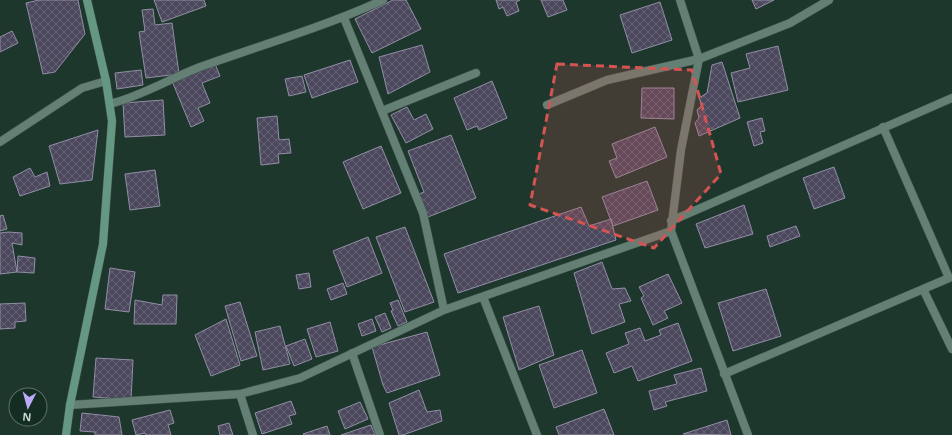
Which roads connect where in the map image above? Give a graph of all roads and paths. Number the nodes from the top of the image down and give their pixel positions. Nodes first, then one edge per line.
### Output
1 (87, 0) edge
2 (383, 0) edge
3 (680, 0) edge
4 (829, 0) edge
5 (344, 18) junction
6 (699, 59) junction
7 (476, 74) dead end
8 (106, 81) junction
9 (952, 98) edge
10 (110, 104) junction
11 (547, 105) dead end
12 (382, 111) junction
13 (883, 127) junction
14 (0, 142) edge
15 (671, 221) junction
16 (671, 231) junction
17 (950, 278) edge
18 (923, 289) junction
19 (483, 297) junction
20 (444, 310) junction
21 (952, 349) edge
22 (352, 353) junction
23 (724, 374) junction
24 (240, 394) junction
25 (70, 406) junction
26 (66, 435) edge
27 (253, 435) edge
28 (380, 435) edge
29 (537, 435) edge
30 (748, 435) edge

1 - 8 street
2 - 5 street
3 - 6 street
4 - 6 street
5 - 10 street
5 - 12 street
6 - 11 street
6 - 15 street
7 - 12 street
8 - 10 street
8 - 14 street
9 - 13 street
10 - 25 street
12 - 20 street
13 - 15 street
13 - 17 street
15 - 16 street
16 - 19 street
16 - 23 street
17 - 18 street
18 - 21 street
18 - 23 street
19 - 20 street
19 - 29 street
20 - 22 street
22 - 24 street
22 - 28 street
23 - 30 street
24 - 25 street
24 - 27 street
25 - 26 street

